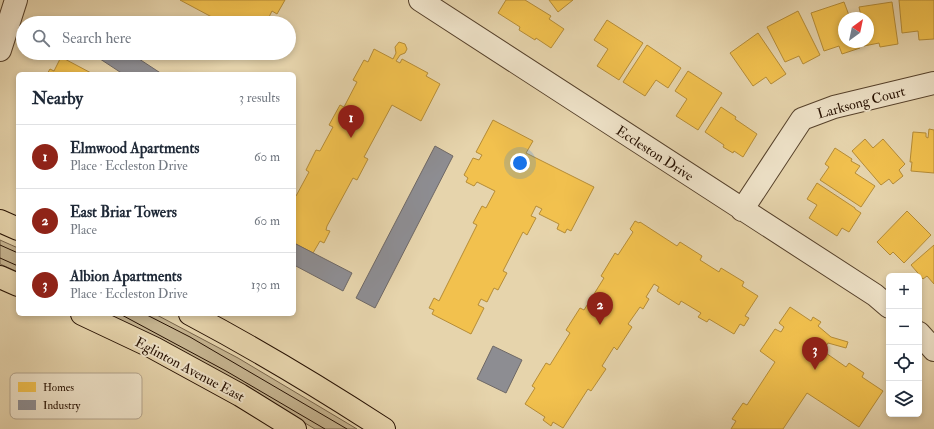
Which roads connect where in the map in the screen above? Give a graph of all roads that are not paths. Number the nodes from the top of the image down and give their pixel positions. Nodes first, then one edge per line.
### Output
1 (16, 0) edge
2 (420, 0) edge
3 (444, 7) edge
4 (0, 50) edge
5 (934, 83) edge
6 (742, 210) junction
7 (0, 221) edge
8 (16, 229) edge
9 (0, 277) edge
10 (16, 284) edge
11 (886, 304) edge
12 (86, 316) edge
13 (194, 316) edge
14 (922, 336) edge
15 (934, 350) edge
16 (295, 429) edge
17 (384, 429) edge

1 - 4 street
2 - 3 street, Eccleston Drive
3 - 6 street, Eccleston Drive
5 - 6 street, Larksong Court
6 - 11 street, Eccleston Drive
7 - 8 main road
9 - 10 main road
12 - 16 main road, Eglinton Avenue East
13 - 17 main road
14 - 15 street

